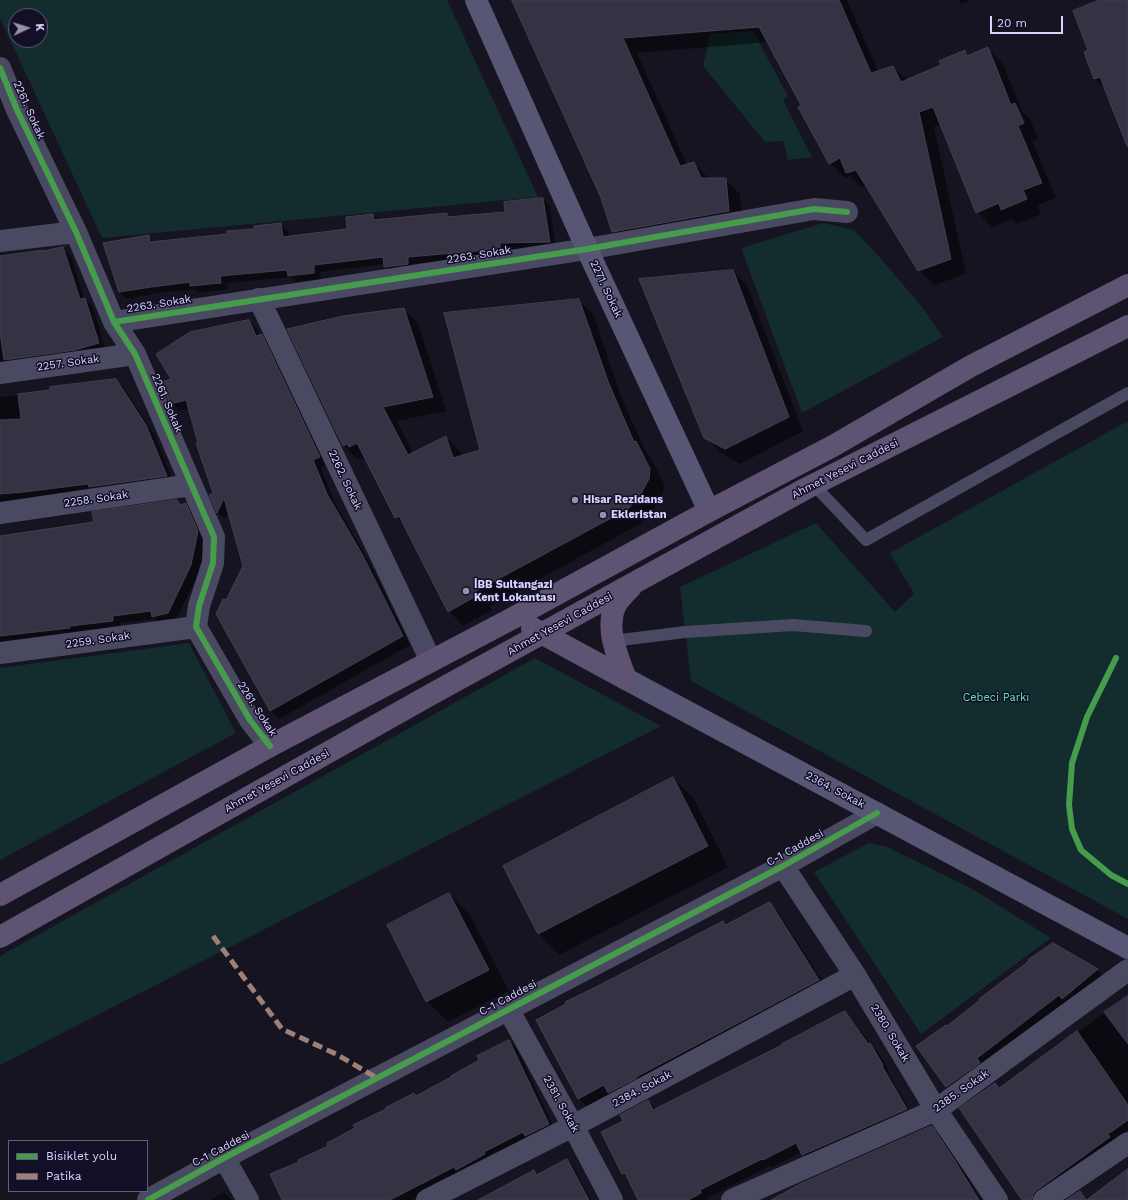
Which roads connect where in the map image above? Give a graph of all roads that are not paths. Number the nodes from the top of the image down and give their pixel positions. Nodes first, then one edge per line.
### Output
1 (476, 0) edge
2 (0, 68) edge
3 (8, 111) edge
4 (847, 212) dead end
5 (76, 232) junction
6 (0, 241) edge
7 (587, 249) junction
8 (1128, 285) edge
9 (259, 299) junction
10 (114, 322) junction
11 (1128, 326) edge
12 (135, 354) junction
13 (0, 372) edge
14 (1128, 393) edge
15 (814, 484) junction
16 (192, 485) junction
17 (709, 511) junction
18 (0, 514) edge
19 (634, 582) junction
20 (513, 618) junction
21 (196, 627) junction
22 (866, 631) dead end
23 (542, 634) junction
24 (613, 641) junction
25 (0, 653) edge
26 (431, 660) junction
27 (626, 679) junction
28 (270, 746) junction
29 (877, 813) junction
30 (783, 866) junction
31 (0, 895) edge
32 (0, 937) edge
33 (1128, 948) edge
34 (1128, 970) edge
35 (855, 975) junction
36 (508, 1009) junction
37 (936, 1110) junction
38 (573, 1126) junction
39 (1128, 1143) edge
40 (224, 1158) junction
41 (148, 1200) edge
42 (248, 1200) edge
43 (427, 1200) edge
44 (612, 1200) edge
45 (732, 1200) edge
46 (996, 1200) edge
47 (1044, 1200) edge

1 - 7 street, 2271. Sokak
2 - 3 street, 2261. Sokak
3 - 5 street, 2261. Sokak
4 - 7 street, 2263. Sokak
5 - 6 street
5 - 10 street, 2261. Sokak
7 - 9 street, 2263. Sokak
7 - 17 street, 2271. Sokak
8 - 17 main road
9 - 10 street, 2263. Sokak
9 - 26 street, 2262. Sokak
10 - 12 street, 2261. Sokak
11 - 15 main road, Ahmet Yesevi Caddesi
12 - 13 street, 2257. Sokak
12 - 16 street, 2261. Sokak
14 - 15 lane
15 - 19 main road, Ahmet Yesevi Caddesi
16 - 18 street, 2258. Sokak
16 - 21 street, 2261. Sokak
17 - 20 main road
19 - 23 main road, Ahmet Yesevi Caddesi
19 - 24 main road
20 - 23 main road
20 - 26 main road
21 - 25 street, 2259. Sokak
21 - 28 street, 2261. Sokak
22 - 24 lane
23 - 27 main road
23 - 32 main road, Ahmet Yesevi Caddesi
24 - 27 main road
26 - 28 main road
27 - 29 street, 2364. Sokak
28 - 31 main road
29 - 30 street, C-1 Caddesi
29 - 33 street, 2364. Sokak
30 - 35 street, 2380. Sokak
30 - 36 street, C-1 Caddesi
34 - 37 street, 2385. Sokak
35 - 37 street, 2380. Sokak
35 - 38 street, 2384. Sokak
36 - 38 street, 2381. Sokak
36 - 40 street, C-1 Caddesi
37 - 45 street, 2385. Sokak
37 - 46 street, 2380. Sokak
38 - 43 street, 2384. Sokak
38 - 44 street, 2381. Sokak
39 - 47 street
40 - 41 street, C-1 Caddesi
40 - 42 street

